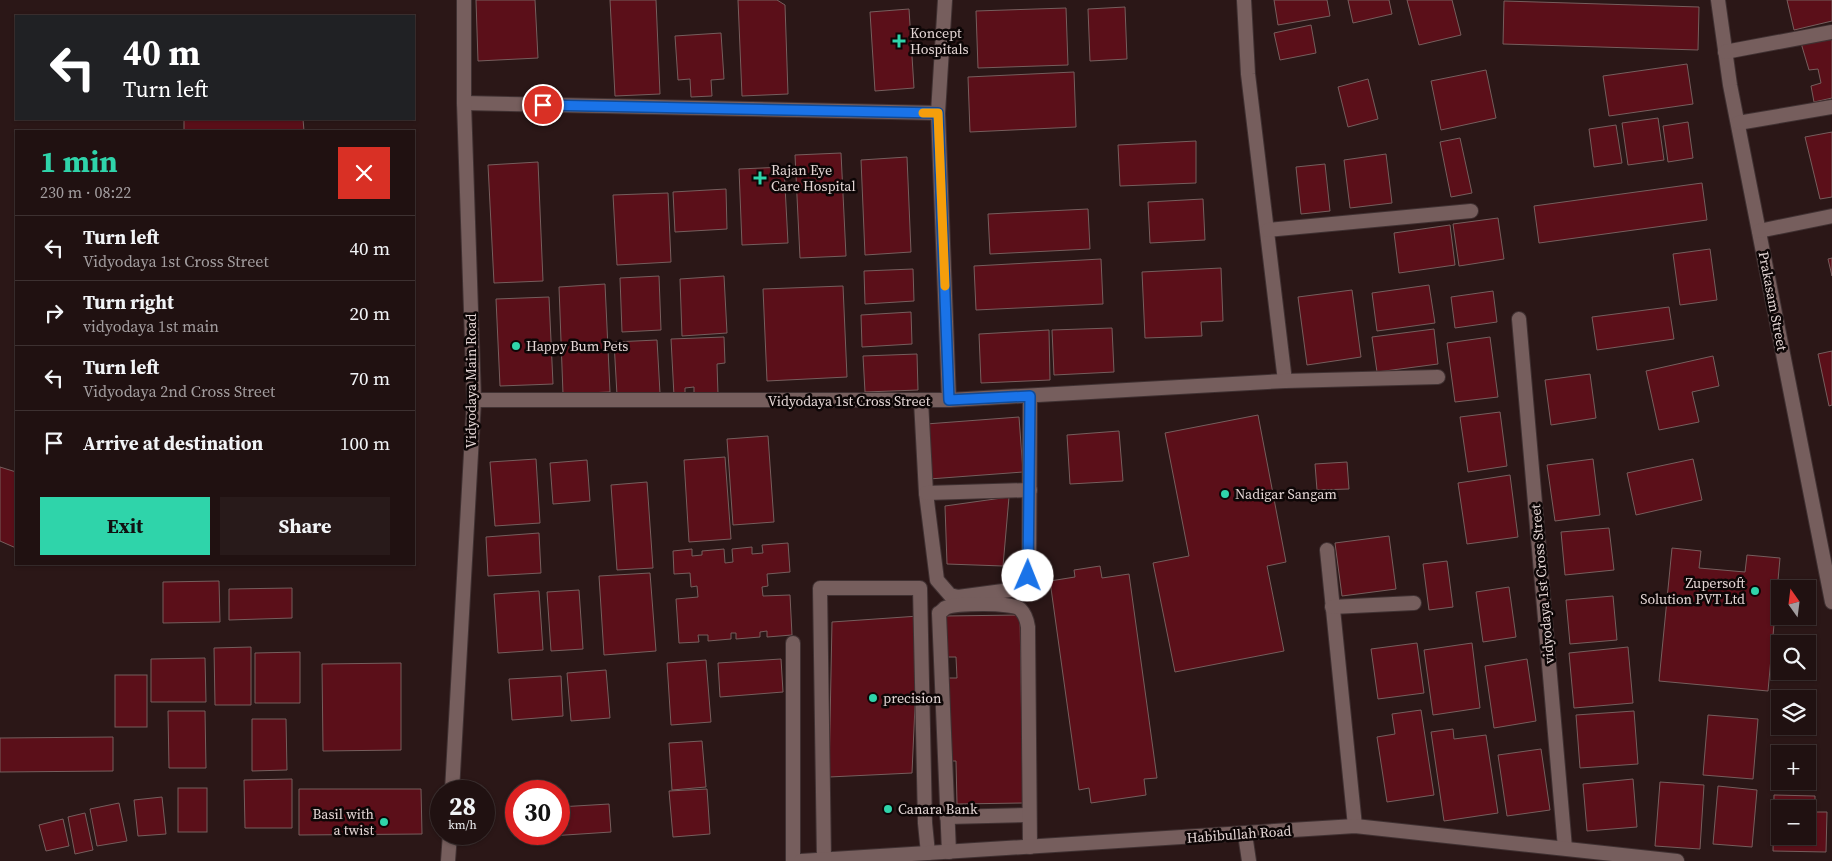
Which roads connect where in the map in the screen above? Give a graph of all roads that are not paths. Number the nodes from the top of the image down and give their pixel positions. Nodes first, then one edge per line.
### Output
1 (464, 0) edge
2 (945, 0) edge
3 (1244, 0) edge
4 (1718, 0) edge
5 (1832, 32) edge
6 (1725, 52) junction
7 (464, 103) junction
8 (1832, 107) edge
9 (938, 113) junction
10 (1738, 123) junction
11 (1471, 211) dead end
12 (1832, 216) edge
13 (1268, 230) junction
14 (1759, 230) junction
15 (1519, 320) dead end
16 (1438, 377) dead end
17 (1285, 381) junction
18 (1030, 396) junction
19 (474, 400) junction
20 (949, 400) junction
21 (921, 401) junction
22 (1030, 490) junction
23 (926, 493) junction
24 (1327, 550) dead end
25 (1832, 602) edge
26 (1414, 603) dead end
27 (1332, 607) junction
28 (794, 643) dead end
29 (453, 780) edge
30 (1029, 815) junction
31 (947, 817) junction
32 (1355, 826) junction
33 (1245, 834) junction
34 (449, 845) edge
35 (1030, 847) junction
36 (1565, 848) junction
37 (949, 852) junction
38 (928, 853) junction
39 (824, 860) edge
40 (448, 861) edge
41 (794, 861) edge
42 (800, 861) edge
43 (809, 861) edge
44 (1249, 861) edge
45 (1677, 861) edge

1 - 7 street, Vidyodaya Main Road
2 - 9 street
3 - 13 street
4 - 6 street, Prakasam Street
5 - 6 street
6 - 10 street, Prakasam Street
7 - 9 street
7 - 19 street, Vidyodaya Main Road
8 - 10 street
9 - 20 street
10 - 14 street, Prakasam Street
11 - 13 street
12 - 14 street
13 - 17 street
14 - 25 street, Prakasam Street
15 - 36 street, vidyodaya 1st Cross Street
16 - 17 street, Vidyodaya 1st Cross Street
17 - 18 street, Vidyodaya 1st Cross Street
18 - 20 street, Vidyodaya 1st Cross Street
18 - 22 street
19 - 21 street, Vidyodaya 1st Cross Street
19 - 29 street, Vidyodaya Main Road
20 - 21 street, Vidyodaya 1st Cross Street
21 - 23 street
22 - 23 street
22 - 23 street
24 - 27 street
26 - 27 street
27 - 32 street
28 - 41 street
30 - 31 street
30 - 31 street
30 - 35 street
31 - 37 street
32 - 33 street, Habibullah Road
32 - 36 street, Habibullah Road
33 - 35 street, Habibullah Road
33 - 44 street
34 - 40 street
35 - 37 street, Habibullah Road
36 - 45 street, Habibullah Road
37 - 38 street, Habibullah Road
38 - 39 street, Habibullah Road
38 - 39 street
39 - 43 street, Habibullah Road
42 - 43 street, Habibullah Road

